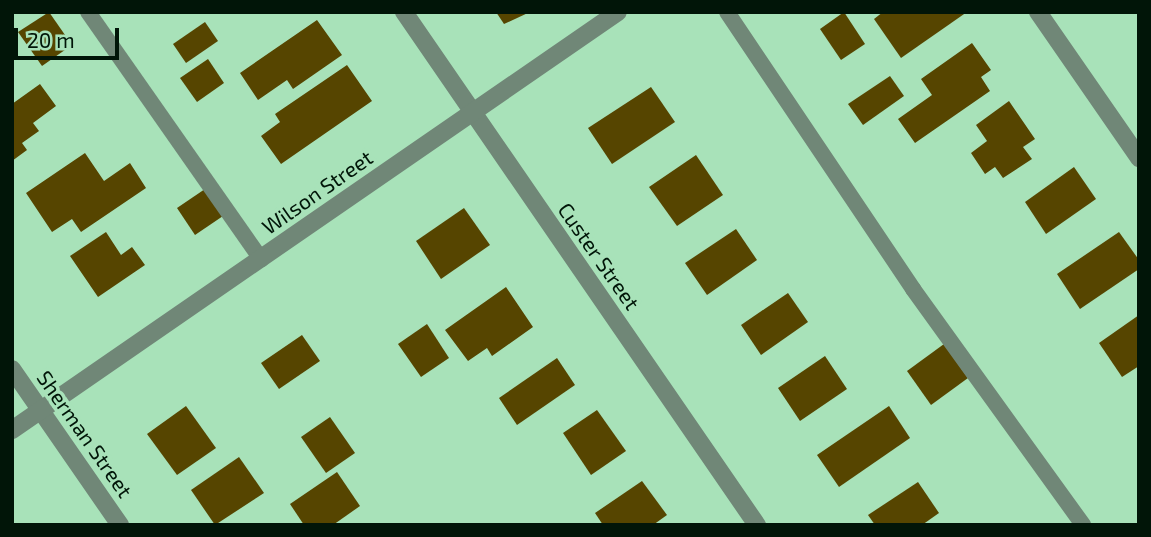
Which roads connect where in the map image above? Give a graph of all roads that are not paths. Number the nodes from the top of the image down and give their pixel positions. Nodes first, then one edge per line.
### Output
1 (88, 12) edge
2 (404, 12) edge
3 (618, 12) edge
4 (727, 12) edge
5 (1038, 12) edge
6 (473, 112) junction
7 (1139, 158) edge
8 (261, 258) junction
9 (12, 369) edge
10 (41, 411) junction
11 (12, 430) edge
12 (120, 525) edge
13 (757, 525) edge
14 (1083, 525) edge

1 - 8 lane
2 - 6 street, Custer Street
3 - 6 street, Wilson Street
4 - 14 lane
5 - 7 street
6 - 8 street, Wilson Street
6 - 13 street, Custer Street
8 - 10 street, Wilson Street
9 - 10 street, Sherman Street
10 - 11 street, Wilson Street
10 - 12 street, Sherman Street

